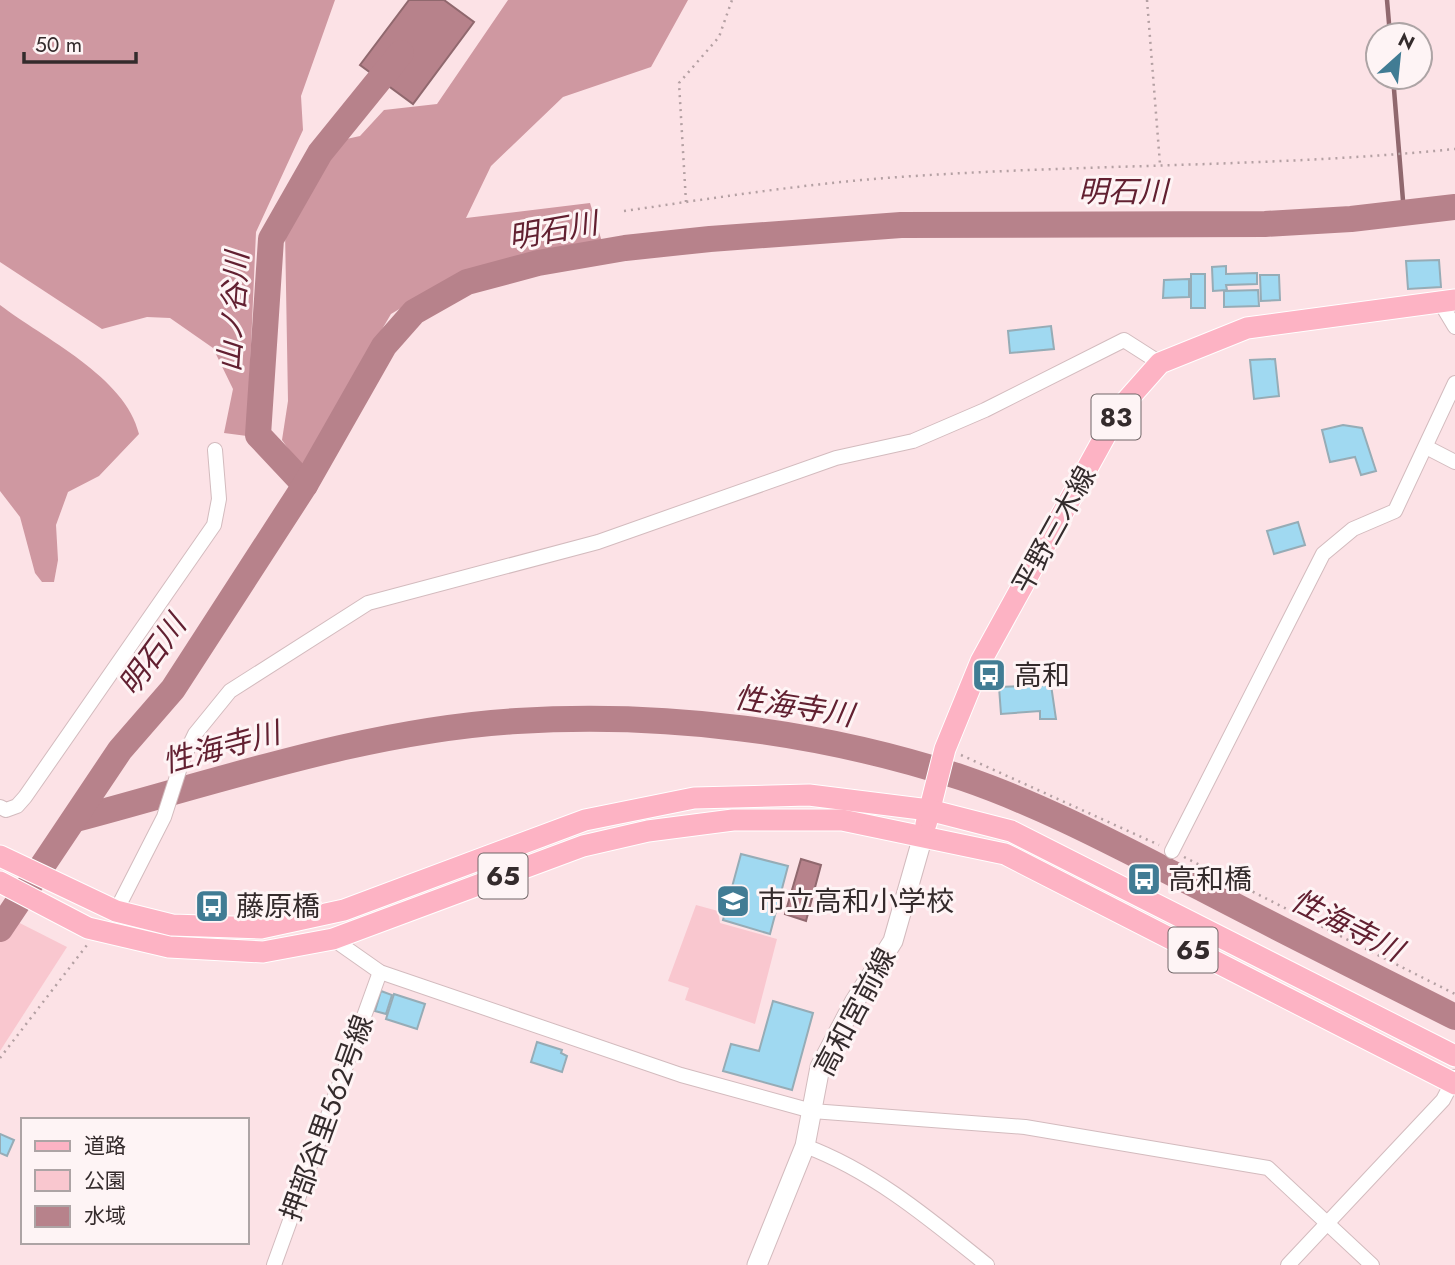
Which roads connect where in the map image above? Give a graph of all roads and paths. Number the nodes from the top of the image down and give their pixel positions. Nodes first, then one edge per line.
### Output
1 (732, 0) edge
2 (1147, 0) edge
3 (1455, 149) edge
4 (1160, 164) junction
5 (686, 202) junction
6 (624, 211) dead end
7 (1447, 301) edge
8 (1455, 327) edge
9 (1160, 363) junction
10 (1455, 383) edge
11 (1426, 447) junction
12 (215, 450) dead end
13 (1455, 462) edge
14 (945, 749) junction
15 (0, 807) edge
16 (929, 810) junction
17 (923, 836) junction
18 (1172, 851) junction
19 (0, 856) edge
20 (0, 882) edge
21 (110, 908) junction
22 (95, 930) junction
23 (333, 939) junction
24 (380, 971) junction
25 (1455, 994) edge
26 (1455, 1056) edge
27 (0, 1058) edge
28 (1454, 1081) edge
29 (812, 1111) junction
30 (805, 1146) junction
31 (1327, 1223) junction
32 (274, 1265) edge
33 (757, 1265) edge
34 (987, 1265) edge
35 (1288, 1265) edge
36 (1372, 1265) edge

1 - 5 path
2 - 4 path
3 - 4 path
4 - 5 path
5 - 6 path
7 - 8 street
7 - 9 main road, 平野三木線 / 83
9 - 14 main road, 平野三木線 / 83
9 - 21 street
10 - 11 street
11 - 13 street
11 - 18 street
12 - 15 street
14 - 16 main road, 平野三木線 / 83
14 - 18 path
16 - 17 main road, 平野三木線 / 83
16 - 21 main road, 65
16 - 26 main road, 65
17 - 23 main road, 65
17 - 28 main road, 65
17 - 29 street, 高和宮前線
18 - 25 path
19 - 21 main road, 65
20 - 22 main road, 65
22 - 23 main road, 65
22 - 27 path
23 - 24 street
24 - 29 street
24 - 32 street, 押部谷里５６２号線
28 - 31 street
29 - 30 street, 高和宮前線
29 - 31 street
30 - 33 street, 高和宮前線
30 - 34 street
31 - 35 street
31 - 36 street

